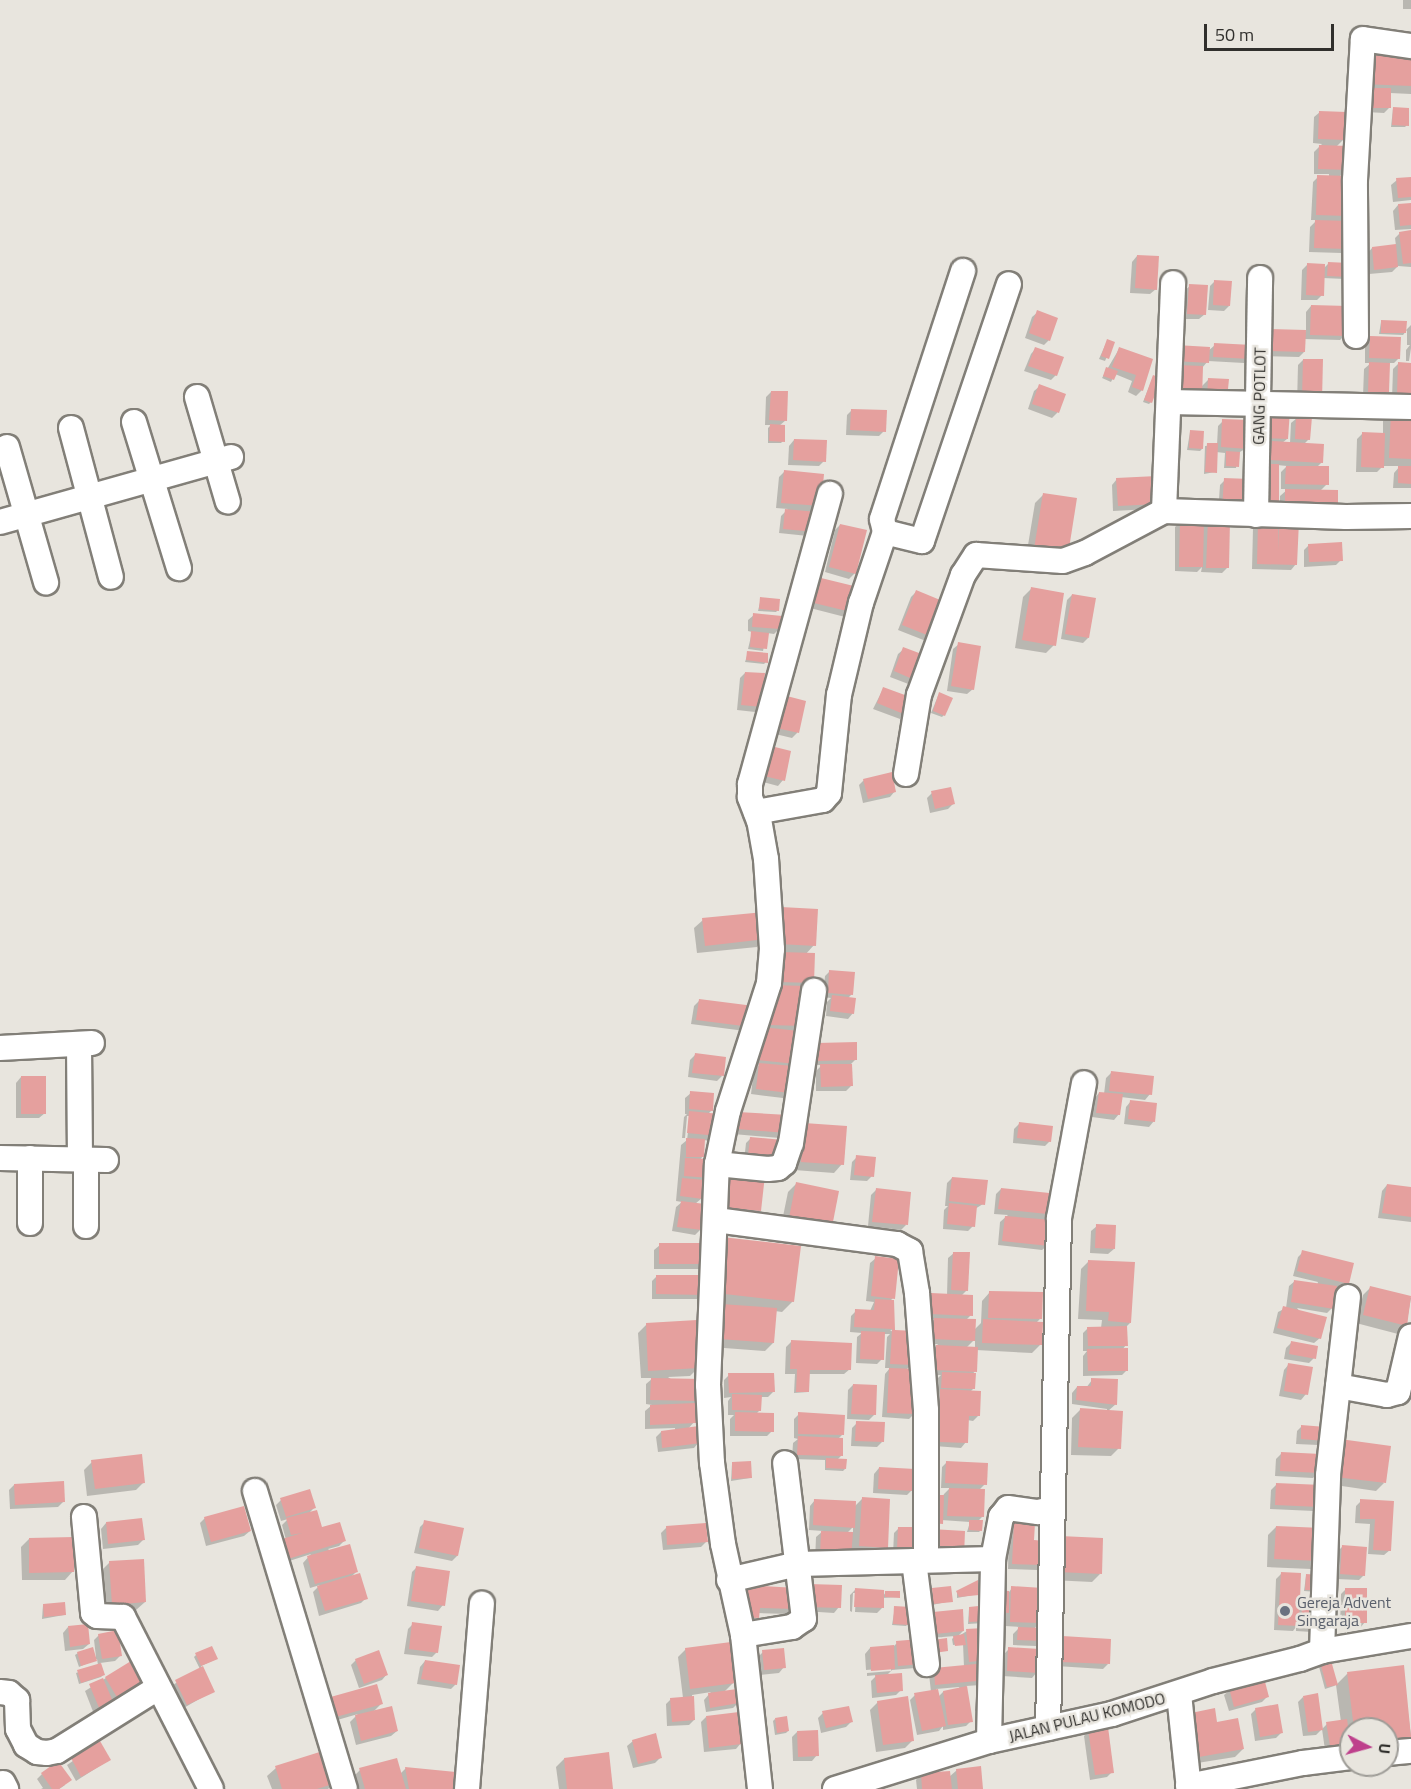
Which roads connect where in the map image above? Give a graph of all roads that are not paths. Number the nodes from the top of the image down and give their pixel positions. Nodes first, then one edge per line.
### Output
1 (1411, 46) edge
2 (963, 271) dead end
3 (1260, 278) dead end
4 (1173, 283) dead end
5 (1009, 284) dead end
6 (1356, 336) dead end
7 (197, 397) dead end
8 (1169, 402) junction
9 (1259, 404) junction
10 (1411, 407) edge
11 (134, 422) dead end
12 (72, 428) dead end
13 (7, 447) dead end
14 (224, 459) junction
15 (152, 479) junction
16 (830, 494) dead end
17 (89, 497) junction
18 (228, 502) dead end
19 (1164, 511) junction
20 (27, 514) junction
21 (1256, 515) junction
22 (1411, 516) edge
23 (0, 522) edge
24 (885, 532) junction
25 (178, 568) dead end
26 (111, 577) dead end
27 (46, 582) dead end
28 (906, 774) dead end
29 (756, 812) junction
30 (814, 990) dead end
31 (0, 1048) edge
32 (1084, 1083) dead end
33 (0, 1158) edge
34 (30, 1158) junction
35 (91, 1160) junction
36 (717, 1164) junction
37 (716, 1220) junction
38 (30, 1223) dead end
39 (86, 1226) dead end
40 (1348, 1297) dead end
41 (1411, 1336) edge
42 (1338, 1386) junction
43 (785, 1463) dead end
44 (255, 1491) dead end
45 (1052, 1509) junction
46 (84, 1517) dead end
47 (993, 1559) junction
48 (920, 1560) junction
49 (798, 1564) junction
50 (729, 1580) junction
51 (482, 1604) dead end
52 (743, 1635) junction
53 (1411, 1636) edge
54 (1322, 1651) junction
55 (927, 1664) dead end
56 (158, 1688) junction
57 (0, 1692) edge
58 (1179, 1694) junction
59 (1048, 1728) junction
60 (989, 1742) junction
61 (1339, 1758) edge
62 (1189, 1788) edge
63 (211, 1789) edge
64 (345, 1789) edge
65 (466, 1789) edge
66 (760, 1789) edge
67 (835, 1789) edge

1 - 6 street
2 - 24 street
3 - 9 street, GANG POTLOT
4 - 8 street
5 - 24 street
7 - 14 street
8 - 9 street
8 - 19 street
9 - 10 street
9 - 21 street, GANG POTLOT
11 - 15 street
12 - 17 street
13 - 20 street
14 - 15 street
14 - 18 street
15 - 17 street
15 - 25 street
16 - 29 street
17 - 20 street
17 - 26 street
19 - 21 street
19 - 28 street
20 - 23 street
20 - 27 street
21 - 22 street
24 - 29 street
29 - 36 street
30 - 36 street
31 - 35 street
32 - 45 street
33 - 34 street
34 - 35 street
34 - 38 street
35 - 39 street
36 - 37 street
37 - 48 street
37 - 50 street
40 - 42 street
41 - 42 street
42 - 54 street
43 - 49 street
44 - 64 street
45 - 47 street
45 - 59 street
46 - 56 street
47 - 48 street
47 - 60 street
48 - 49 street
48 - 55 street
49 - 50 street
49 - 52 street
50 - 52 street
51 - 65 street
52 - 66 street
53 - 54 street, JALAN PULAU KOMODO
54 - 58 street, JALAN PULAU KOMODO
56 - 57 street
56 - 63 street
58 - 59 street, JALAN PULAU KOMODO
58 - 62 street
59 - 60 street, JALAN PULAU KOMODO
60 - 67 street, JALAN PULAU KOMODO
61 - 62 street

